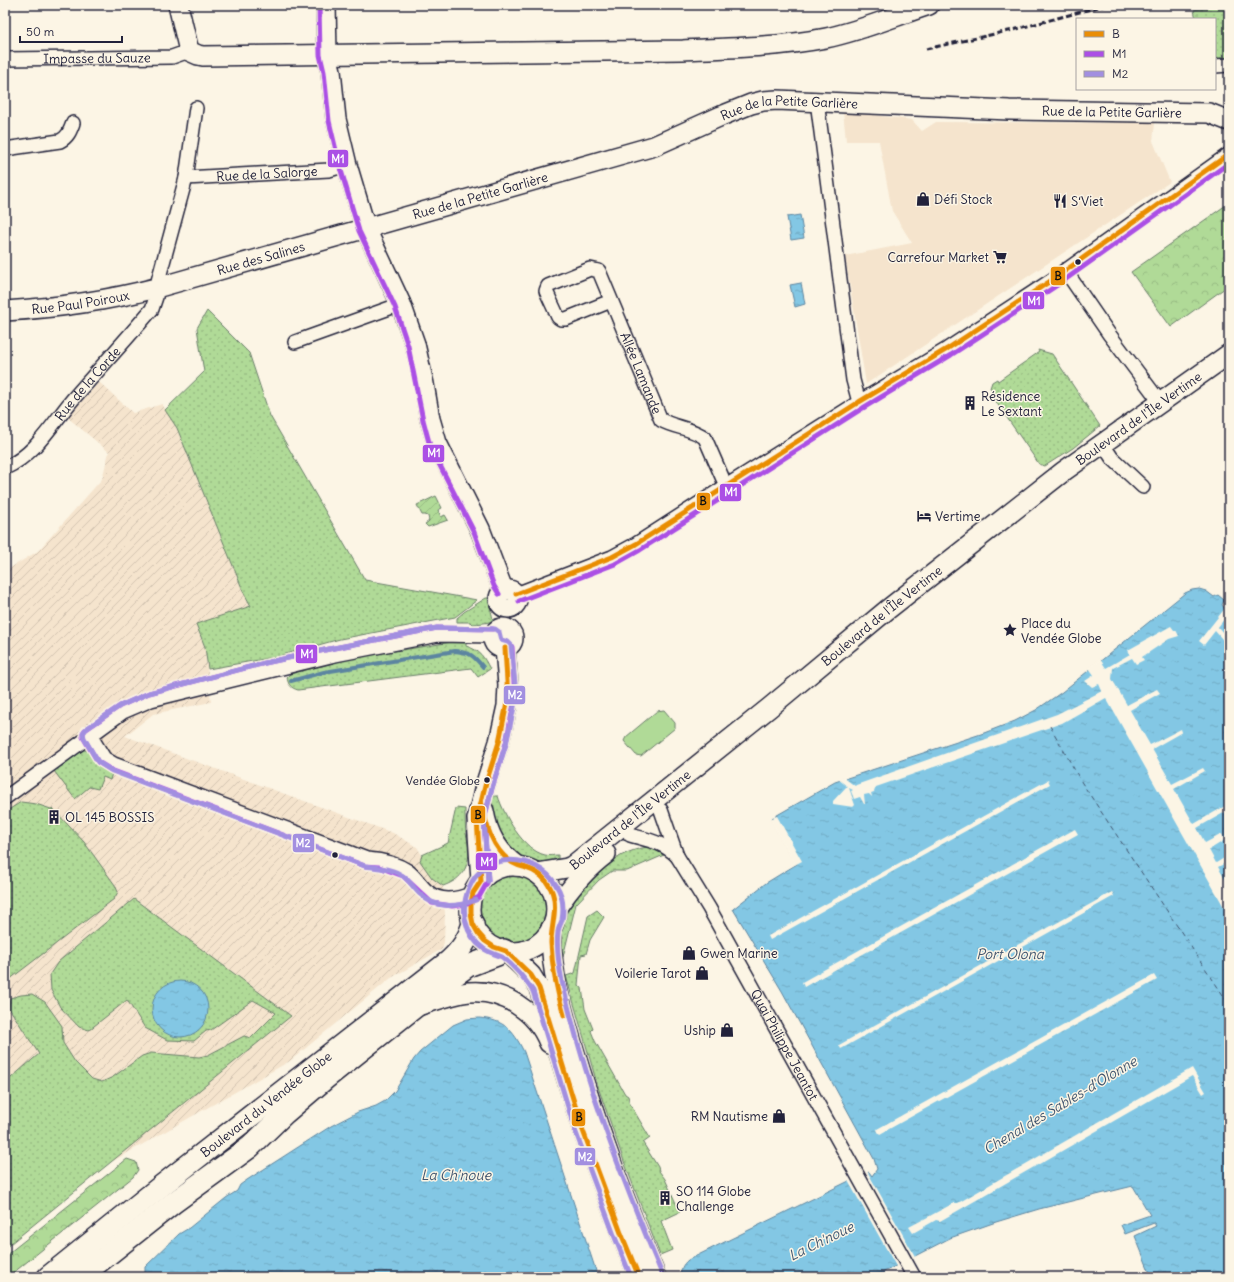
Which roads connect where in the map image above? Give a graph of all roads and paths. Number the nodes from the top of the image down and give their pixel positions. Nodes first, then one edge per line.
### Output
1 (178, 5) edge
2 (326, 5) edge
3 (929, 5) edge
4 (188, 51) junction
5 (327, 54) junction
6 (5, 59) edge
7 (1216, 66) edge
8 (1229, 66) edge
9 (817, 102) junction
10 (196, 108) dead end
11 (1229, 121) edge
12 (73, 123) dead end
13 (5, 149) edge
14 (1229, 154) edge
15 (347, 165) junction
16 (186, 178) junction
17 (366, 229) junction
18 (1065, 270) junction
19 (156, 288) junction
20 (612, 301) junction
21 (401, 304) junction
22 (5, 311) edge
23 (295, 342) dead end
24 (1229, 354) edge
25 (1229, 368) edge
26 (859, 402) junction
27 (1160, 402) junction
28 (1108, 452) junction
29 (5, 468) edge
30 (726, 486) junction
31 (1143, 487) dead end
32 (509, 597) junction
33 (501, 638) junction
34 (90, 735) junction
35 (5, 798) edge
36 (482, 800) junction
37 (661, 810) junction
38 (630, 835) junction
39 (677, 856) junction
40 (517, 866) junction
41 (537, 873) junction
42 (477, 887) junction
43 (556, 909) junction
44 (473, 924) junction
45 (551, 928) junction
46 (505, 951) junction
47 (414, 1008) junction
48 (567, 1077) junction
49 (646, 1272) edge
50 (912, 1272) edge
51 (48, 1277) edge
52 (80, 1277) edge

1 - 4 street
2 - 5 street
3 - 5 street
4 - 5 street
4 - 6 street, Impasse du Sauze
5 - 15 street
7 - 8 street
9 - 11 street, Rue de la Petite Garlière
9 - 17 street, Rue de la Petite Garlière
9 - 26 street
10 - 16 street
12 - 13 street
14 - 18 street
15 - 16 street, Rue de la Salorge
15 - 17 street
16 - 19 street
17 - 19 street, Rue des Salines
17 - 21 street
18 - 26 street
18 - 27 street
19 - 22 street, Rue Paul Poiroux
19 - 29 street, Rue de la Corde
20 - 20 street, Allée Lamande
20 - 30 street, Allée Lamande
21 - 23 street
21 - 32 street
24 - 27 street, Boulevard de l'Île Vertime
25 - 28 street, Boulevard de l'Île Vertime
26 - 30 street
27 - 41 street, Boulevard de l'Île Vertime
28 - 31 street
28 - 37 street, Boulevard de l'Île Vertime
30 - 32 street
32 - 33 street
33 - 34 street
33 - 36 street
34 - 35 street
34 - 42 street
36 - 40 street
36 - 42 street
37 - 38 street, Boulevard de l'Île Vertime
37 - 39 street, Quai Philippe Jeantot
38 - 39 street
38 - 43 street, Boulevard de l'Île Vertime
39 - 50 street, Quai Philippe Jeantot
40 - 41 street
40 - 42 street
41 - 43 street
42 - 44 street
43 - 45 street
44 - 46 street
44 - 51 main road, Boulevard du Vendée Globe
45 - 46 street
45 - 49 street
46 - 47 main road, Boulevard du Vendée Globe
46 - 48 street
47 - 48 street
47 - 52 main road, Boulevard du Vendée Globe
48 - 49 street

